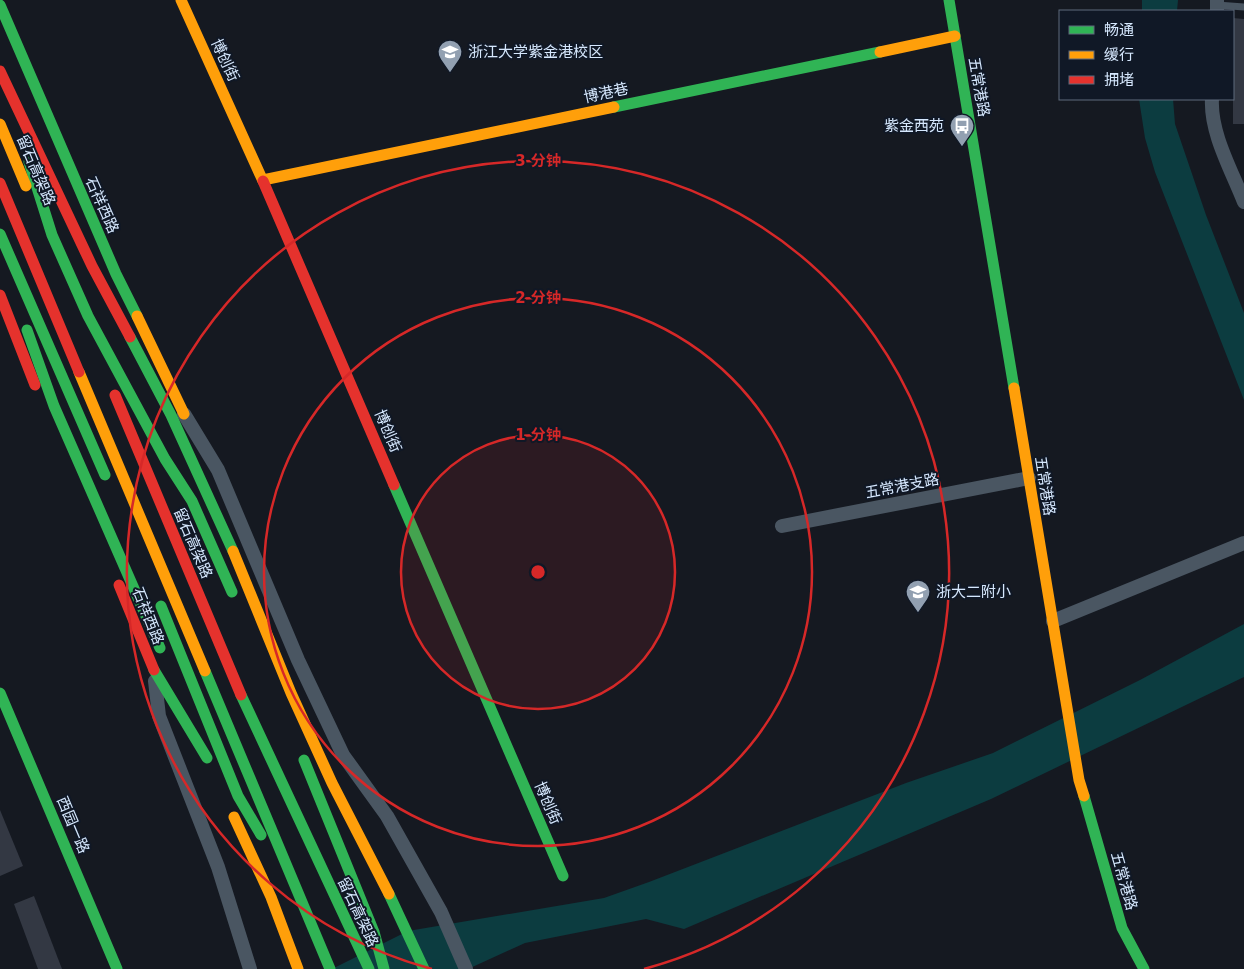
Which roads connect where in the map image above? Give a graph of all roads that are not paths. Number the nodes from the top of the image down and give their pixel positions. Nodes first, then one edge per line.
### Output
1 (181, 0) edge
2 (949, 0) edge
3 (0, 5) edge
4 (1217, 5) edge
5 (1244, 7) edge
6 (955, 36) junction
7 (0, 71) edge
8 (0, 92) edge
9 (1212, 100) edge
10 (0, 124) edge
11 (263, 180) junction
12 (0, 183) edge
13 (1244, 202) edge
14 (0, 234) edge
15 (0, 241) edge
16 (0, 295) edge
17 (184, 414) junction
18 (1029, 478) junction
19 (110, 484) dead end
20 (782, 526) dead end
21 (1244, 543) edge
22 (231, 546) junction
23 (156, 594) dead end
24 (234, 599) dead end
25 (1053, 621) junction
26 (164, 657) dead end
27 (154, 670) junction
28 (172, 675) dead end
29 (0, 693) edge
30 (298, 747) dead end
31 (231, 810) dead end
32 (563, 876) dead end
33 (118, 969) edge
34 (250, 969) edge
35 (298, 969) edge
36 (321, 969) edge
37 (330, 969) edge
38 (369, 969) edge
39 (384, 969) edge
40 (424, 969) edge
41 (466, 969) edge
42 (1144, 969) edge

1 - 11 main road, 博创街
2 - 6 main road, 五常港路
3 - 17 main road, 石祥西路
4 - 5 lane
6 - 11 main road, 博港巷
6 - 18 main road, 五常港路
7 - 22 main road
8 - 24 main road
9 - 13 street
10 - 38 main road, 留石高架路
11 - 32 main road, 博创街
12 - 37 main road
14 - 19 main road
15 - 26 main road
16 - 27 main road, 石祥西路
17 - 22 main road, 石祥西路
17 - 41 street
18 - 20 street, 五常港支路
18 - 25 main road, 五常港路
21 - 25 street
22 - 40 main road
23 - 36 main road
25 - 42 main road, 五常港路
27 - 28 main road, 石祥西路
27 - 34 street
29 - 33 main road, 西园一路
30 - 39 main road
31 - 35 main road

